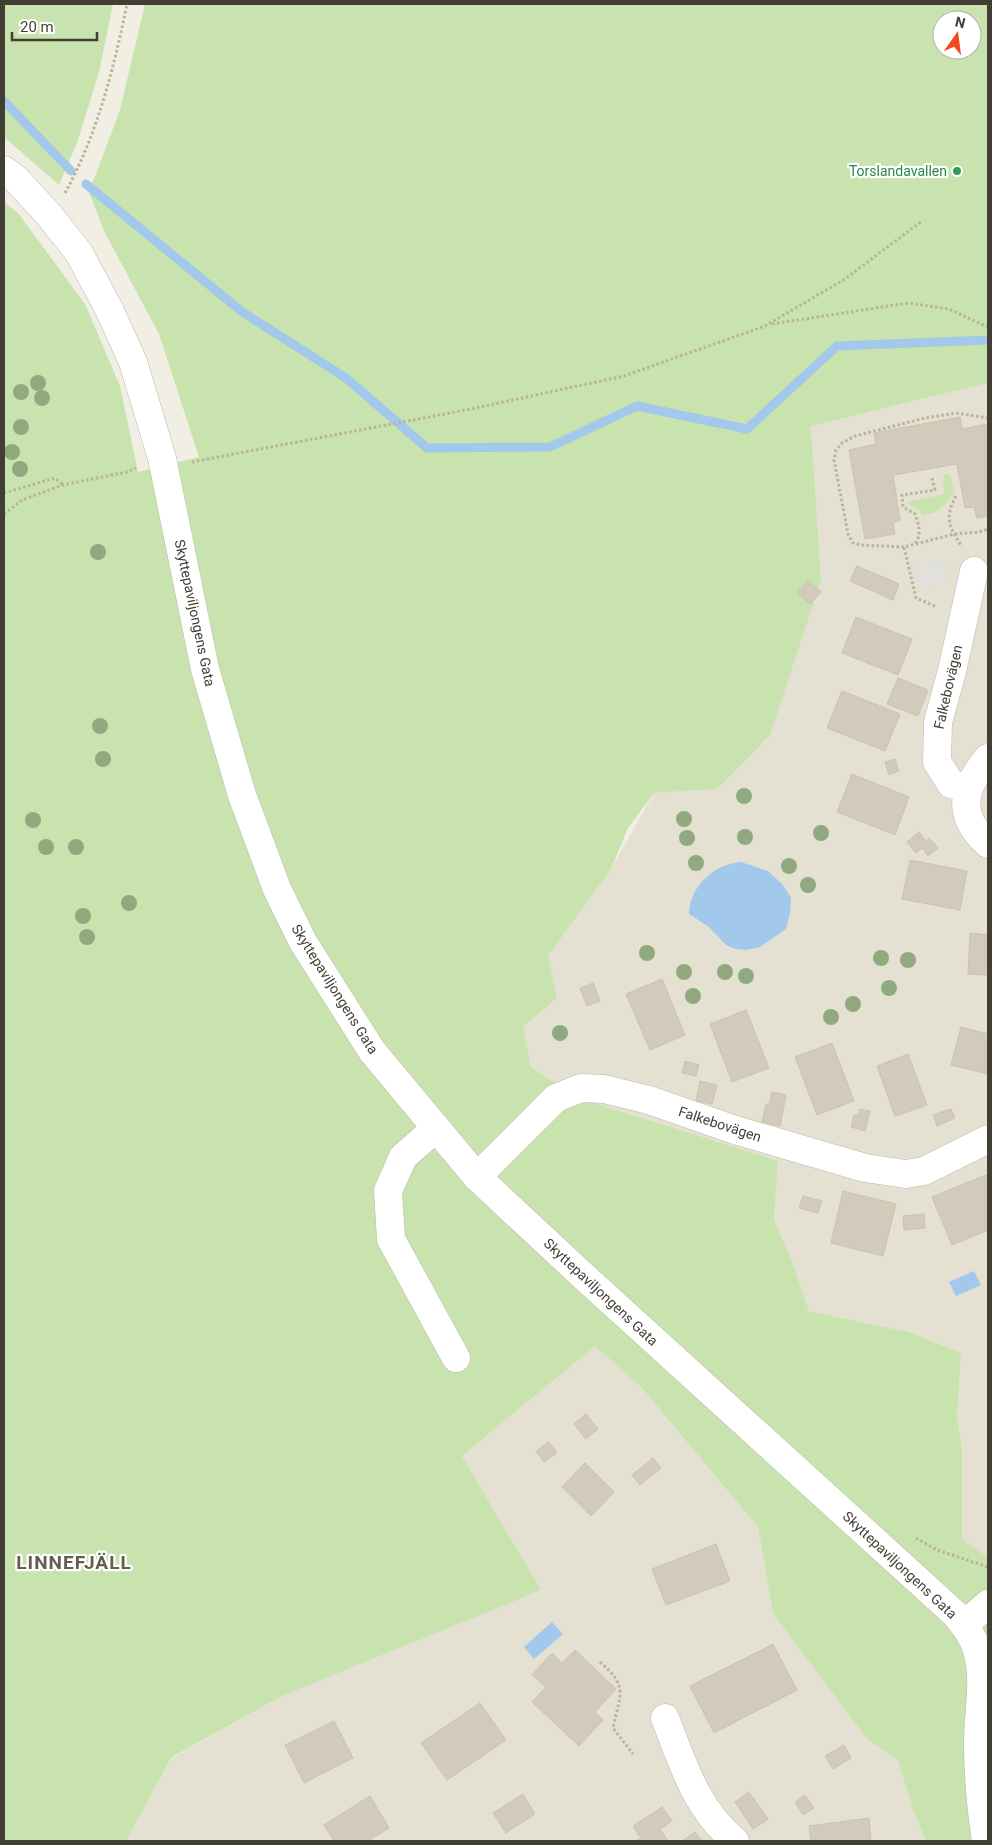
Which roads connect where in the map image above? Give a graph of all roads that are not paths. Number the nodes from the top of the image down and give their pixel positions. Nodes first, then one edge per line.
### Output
1 (4, 170) edge
2 (974, 571) road end
3 (988, 758) edge
4 (968, 788) junction
5 (988, 844) edge
6 (436, 1128) junction
7 (988, 1139) edge
8 (477, 1176) junction
9 (456, 1358) dead end
10 (988, 1604) edge
11 (964, 1625) junction
12 (665, 1718) dead end
13 (735, 1841) edge
14 (986, 1841) edge

1 - 6 street, Skyttepaviljongens Gata
2 - 4 street, Falkebovägen
3 - 4 street
4 - 5 street
6 - 8 street, Skyttepaviljongens Gata
6 - 9 street
7 - 8 street, Falkebovägen
8 - 11 street, Skyttepaviljongens Gata
10 - 11 street
11 - 14 street, Skyttepaviljongens Gata
12 - 13 street

